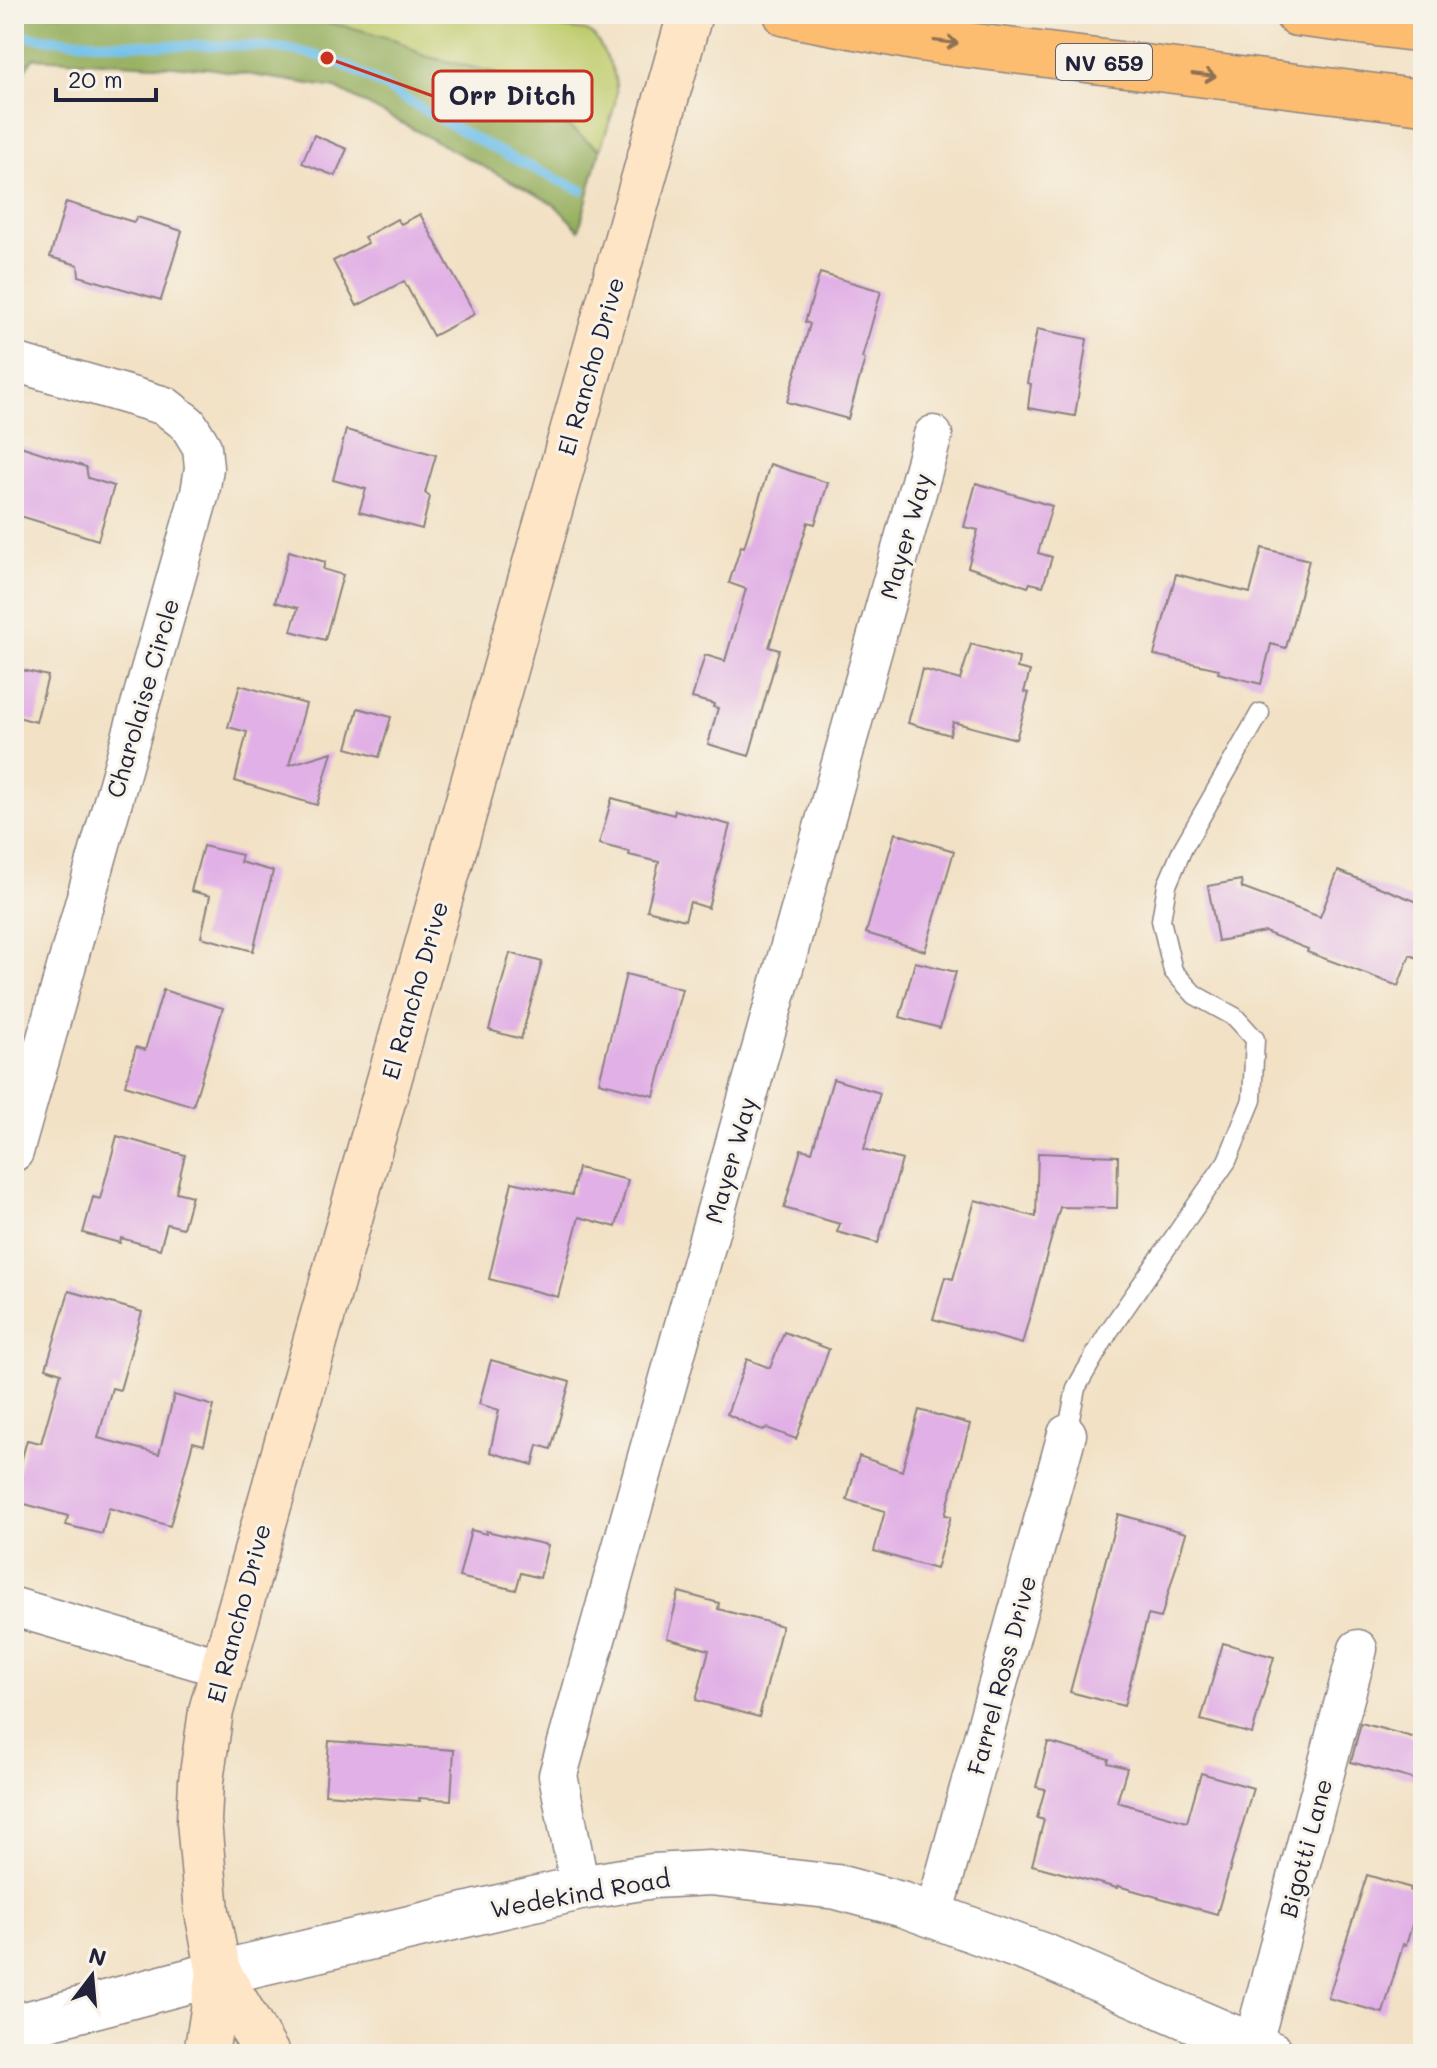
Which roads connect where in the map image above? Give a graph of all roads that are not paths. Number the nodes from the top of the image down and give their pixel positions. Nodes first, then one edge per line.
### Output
1 (690, 14) edge
2 (786, 14) edge
3 (1297, 14) edge
4 (1423, 30) edge
5 (1423, 102) edge
6 (14, 362) edge
7 (933, 435) dead end
8 (1260, 713) dead end
9 (14, 1152) edge
10 (1067, 1434) joint
11 (14, 1607) edge
12 (1358, 1649) dead end
13 (222, 1668) junction
14 (580, 1888) junction
15 (934, 1915) junction
16 (219, 1973) junction
17 (14, 2027) edge
18 (1262, 2050) edge
19 (206, 2054) edge
20 (267, 2054) edge

1 - 13 main road, El Rancho Drive
2 -> 5 main road, NV 659
3 - 4 main road
6 - 9 street, Charolaise Circle
7 - 14 street, Mayer Way
8 - 10 lane
10 - 15 street, Farrel Ross Drive
11 - 13 street
12 - 18 street, Bigotti Lane
13 - 16 main road, El Rancho Drive
14 - 15 street, Wedekind Road
14 - 16 street, Wedekind Road
15 - 18 street, Wedekind Road
16 - 17 street, Wedekind Road
16 - 19 main road, El Rancho Drive
16 - 20 main road, El Rancho Drive

